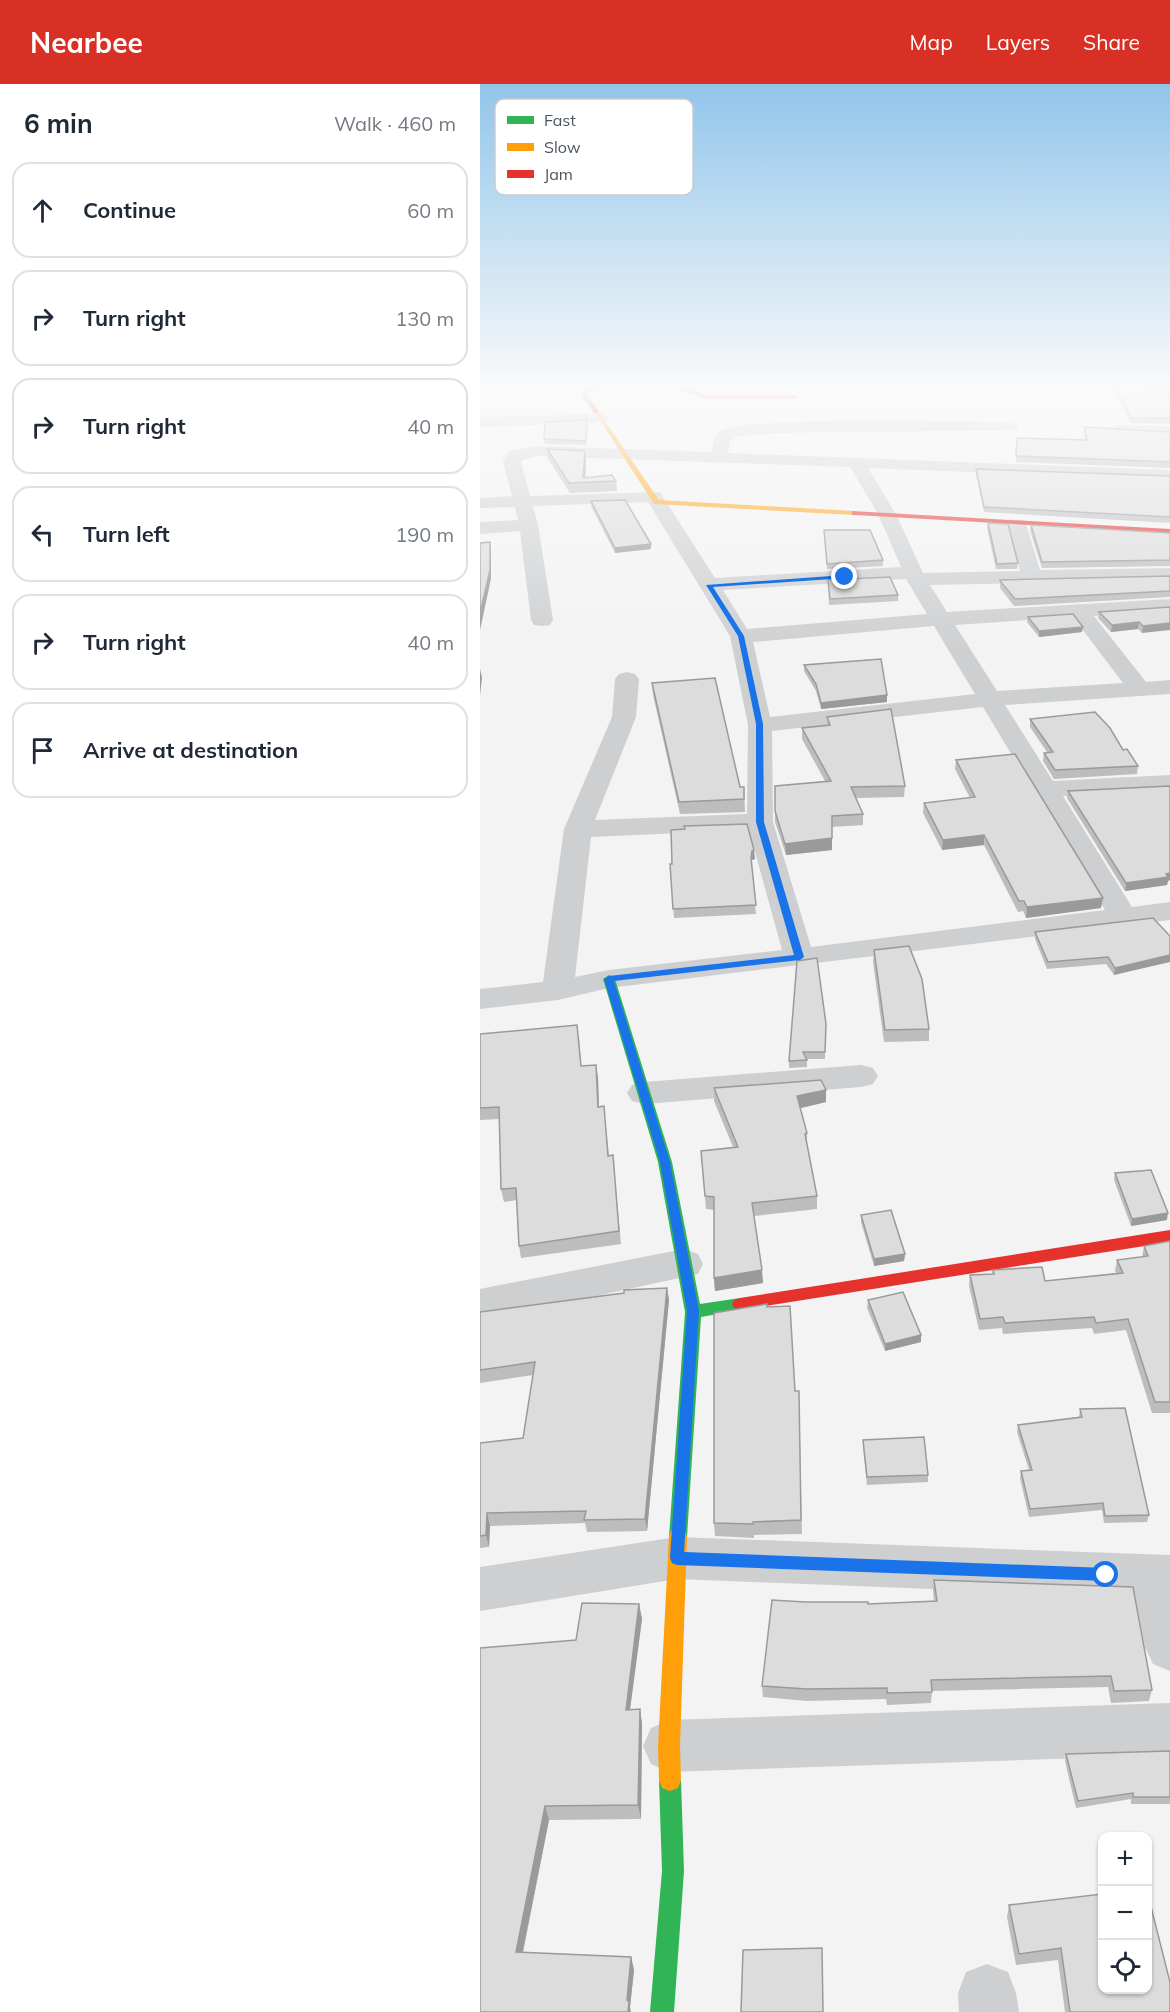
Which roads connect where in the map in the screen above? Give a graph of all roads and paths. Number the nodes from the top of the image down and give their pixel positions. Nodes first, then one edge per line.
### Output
1 (515, 473) edge
2 (639, 473) edge
3 (863, 473) edge
4 (1121, 473) edge
5 (1170, 475) edge
6 (656, 499) junction
7 (480, 502) edge
8 (522, 502) junction
9 (887, 514) junction
10 (1017, 524) junction
11 (529, 525) junction
12 (480, 528) edge
13 (1170, 531) edge
14 (1170, 574) edge
15 (914, 576) junction
16 (1031, 576) junction
17 (709, 585) junction
18 (1170, 605) edge
19 (1080, 612) junction
20 (940, 619) junction
21 (542, 620) dead end
22 (741, 636) junction
23 (627, 679) dead end
24 (1170, 687) edge
25 (1139, 688) junction
26 (989, 699) junction
27 (760, 724) junction
28 (1170, 783) edge
29 (1048, 789) junction
30 (760, 822) junction
31 (578, 829) junction
32 (1170, 911) edge
33 (1124, 917) junction
34 (800, 957) junction
35 (609, 979) junction
36 (558, 990) junction
37 (480, 999) edge
38 (861, 1076) dead end
39 (644, 1093) junction
40 (1170, 1236) edge
41 (684, 1264) junction
42 (480, 1305) edge
43 (693, 1311) junction
44 (677, 1558) junction
45 (1162, 1577) edge
46 (480, 1589) edge
47 (1170, 1647) edge
48 (1170, 1729) edge
49 (669, 1746) junction
50 (662, 2012) edge

1 - 8 street
2 - 6 street
3 - 9 street
4 - 5 street
6 - 8 street
6 - 9 street
6 - 17 street
7 - 8 street
8 - 11 street
9 - 10 street
9 - 15 street
10 - 13 street
10 - 16 street
11 - 12 street
11 - 21 street
14 - 16 street
15 - 16 street
15 - 17 street
15 - 20 street
17 - 22 street
18 - 19 street
19 - 20 street
19 - 25 street
20 - 22 street
20 - 26 street
22 - 27 street
23 - 31 street
24 - 25 street
25 - 26 street
26 - 27 street
26 - 29 street
27 - 30 street
28 - 29 street
29 - 33 street
30 - 31 street
30 - 34 street
31 - 36 street
32 - 33 street
33 - 34 street
34 - 35 street
35 - 36 street
35 - 39 street
36 - 37 street
38 - 39 street
39 - 41 street
40 - 43 street
41 - 42 street
41 - 43 street
43 - 44 street
44 - 45 street
44 - 46 street
44 - 49 street
45 - 47 street
48 - 49 street
49 - 50 street

